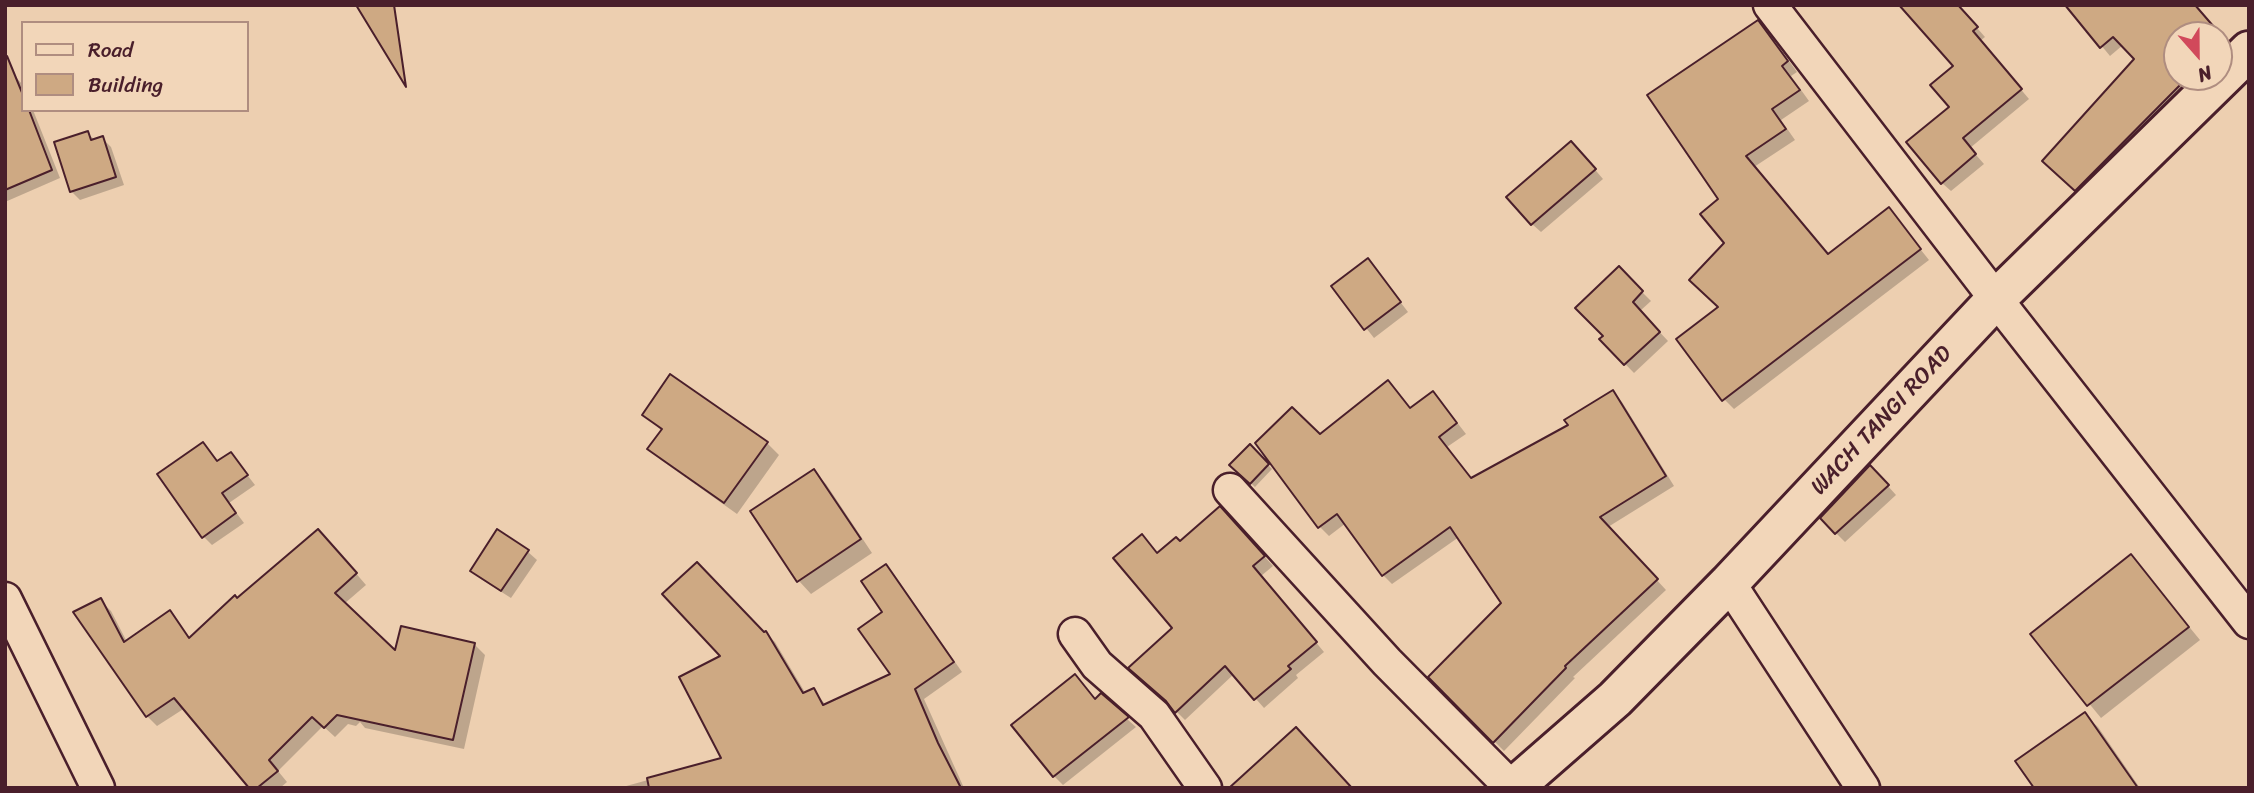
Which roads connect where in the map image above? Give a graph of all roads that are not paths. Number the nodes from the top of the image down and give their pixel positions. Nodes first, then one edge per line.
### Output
1 (1770, 5) edge
2 (2249, 51) edge
3 (1996, 299) junction
4 (1230, 489) dead end
5 (1729, 583) junction
6 (5, 599) edge
7 (2249, 622) edge
8 (1075, 634) dead end
9 (98, 788) edge
10 (1205, 788) edge
11 (1513, 788) edge
12 (1863, 788) edge

1 - 3 street
2 - 3 main road, WACH TANGI ROAD
3 - 5 main road, WACH TANGI ROAD
3 - 7 street
4 - 11 street
5 - 11 main road, WACH TANGI ROAD
5 - 12 street
6 - 9 street
8 - 10 street

